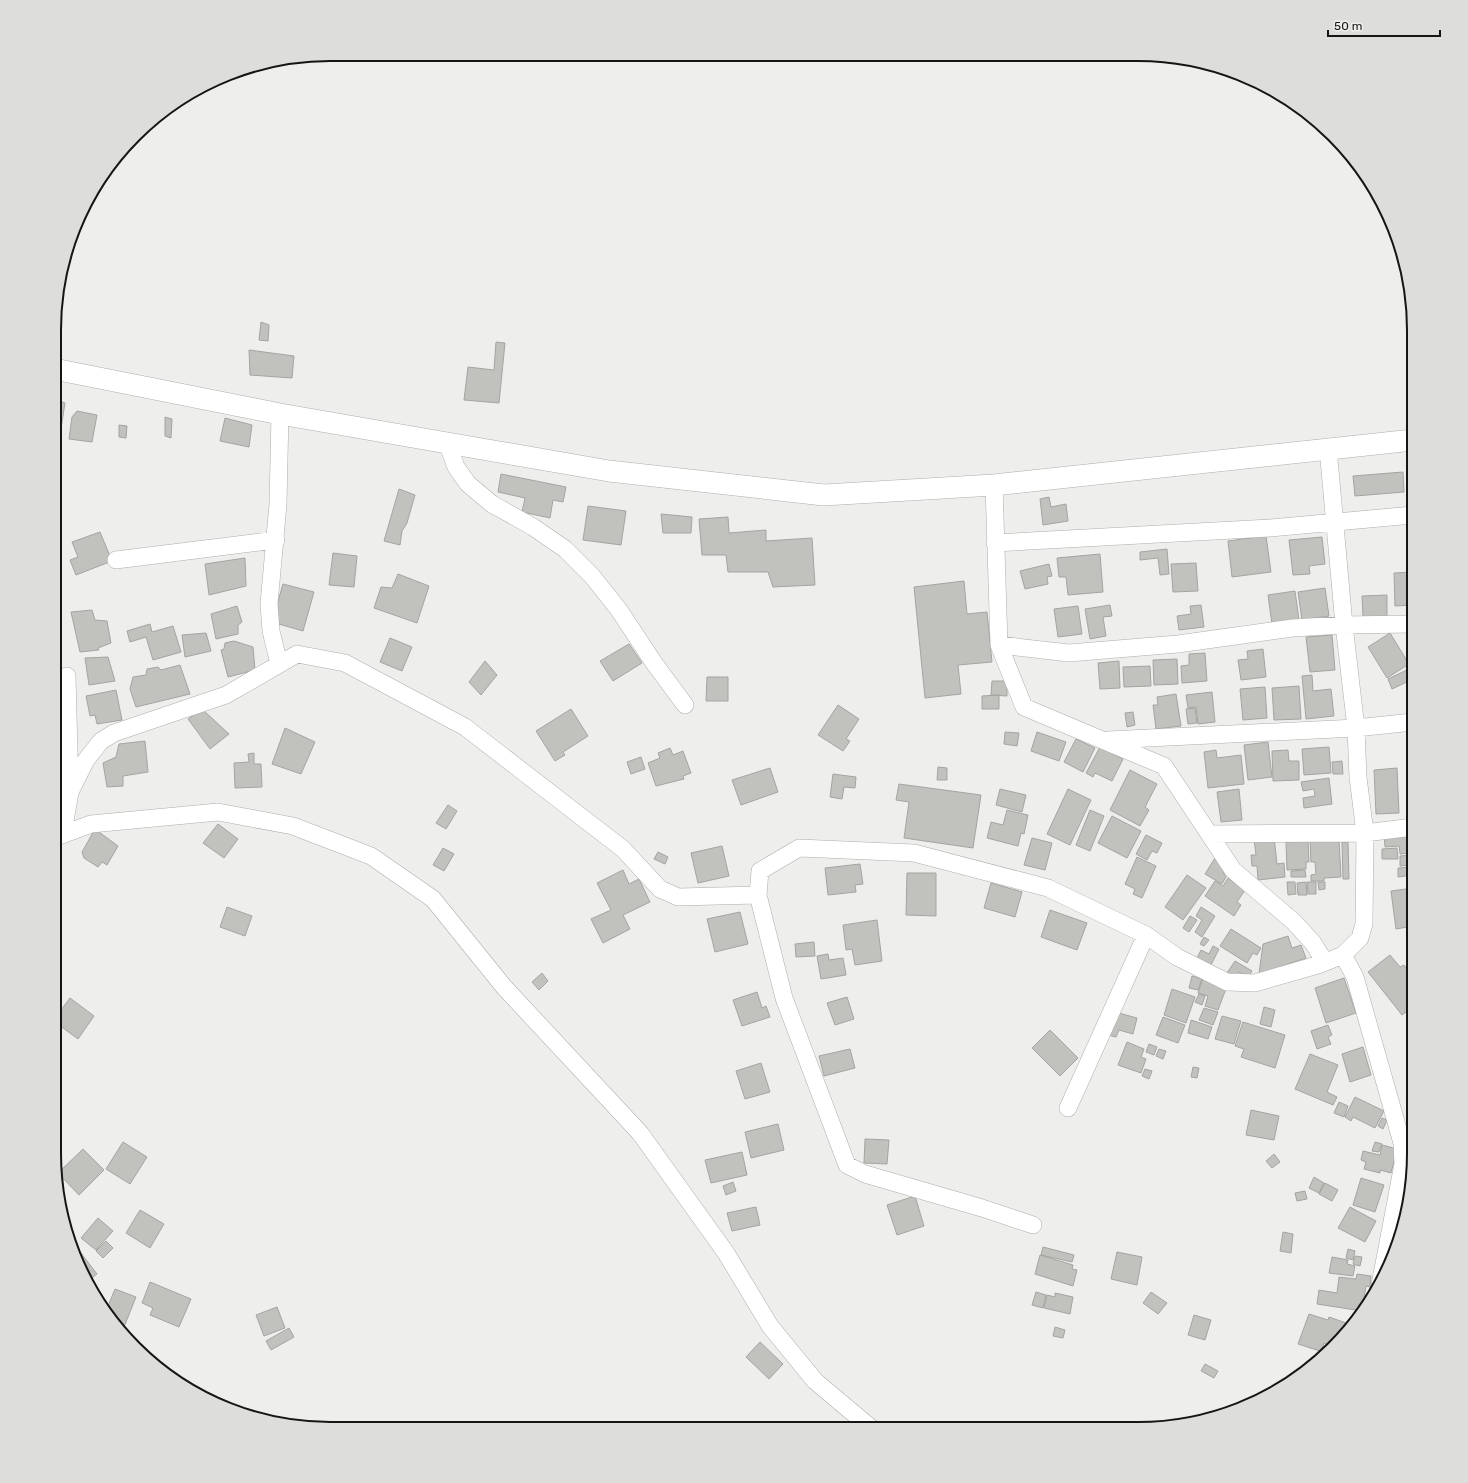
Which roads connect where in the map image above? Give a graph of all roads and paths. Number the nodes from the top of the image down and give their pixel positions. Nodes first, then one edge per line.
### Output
1 (61, 370) edge
2 (280, 414) junction
3 (1407, 441) edge
4 (446, 442) junction
5 (1328, 448) junction
6 (994, 485) junction
7 (1407, 515) edge
8 (1334, 521) junction
9 (276, 540) junction
10 (995, 543) junction
11 (116, 560) dead end
12 (1407, 624) edge
13 (1344, 625) junction
14 (999, 645) junction
15 (279, 664) junction
16 (67, 676) dead end
17 (685, 704) dead end
18 (1407, 723) edge
19 (1356, 728) junction
20 (1104, 740) junction
21 (70, 792) junction
22 (1407, 828) edge
23 (61, 829) edge
24 (1365, 833) junction
25 (1209, 834) junction
26 (61, 835) edge
27 (758, 895) junction
28 (1146, 935) junction
29 (1342, 955) junction
30 (1325, 962) junction
31 (1068, 1108) dead end
32 (1033, 1225) dead end
33 (1391, 1244) edge
34 (864, 1422) edge

1 - 2 street
2 - 4 street
2 - 9 street
3 - 5 street
4 - 6 street
4 - 17 street
5 - 6 street
5 - 8 street
6 - 10 street
7 - 8 street
8 - 10 street
8 - 13 street
9 - 11 street
9 - 15 street
10 - 14 street
12 - 13 street
13 - 14 street
13 - 19 street
14 - 20 street
15 - 21 street
15 - 27 street
16 - 21 street
18 - 19 street
19 - 20 street
19 - 24 street
20 - 25 street
21 - 23 street
22 - 24 street
24 - 25 street
24 - 29 street
25 - 30 street
26 - 34 street
27 - 28 street
27 - 32 street
28 - 30 street
28 - 31 street
29 - 30 street
29 - 33 street

